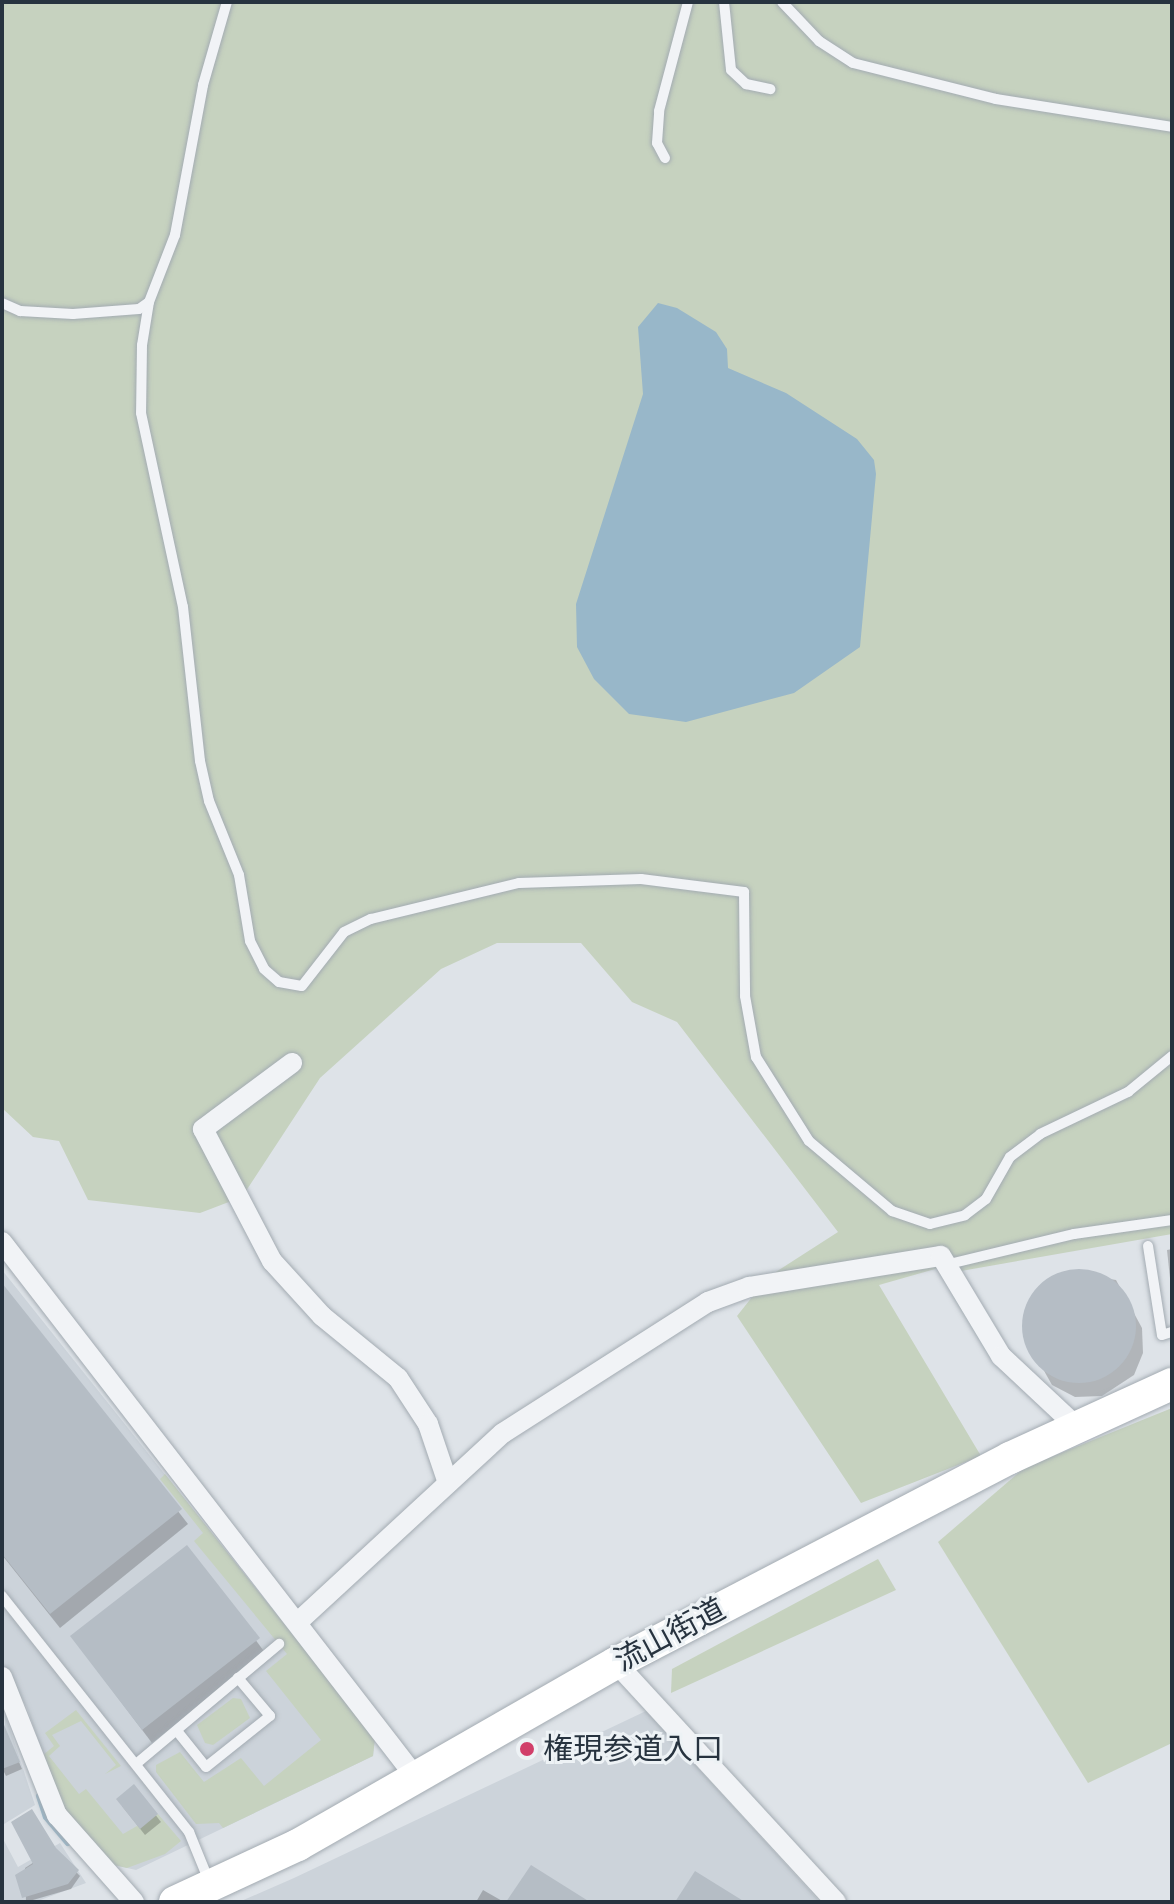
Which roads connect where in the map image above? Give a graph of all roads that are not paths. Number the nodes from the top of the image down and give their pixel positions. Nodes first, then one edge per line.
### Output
1 (227, 2) edge
2 (688, 2) edge
3 (724, 2) edge
4 (782, 2) edge
5 (770, 89) dead end
6 (1172, 127) edge
7 (665, 158) dead end
8 (149, 302) junction
9 (2, 303) edge
10 (1172, 1056) edge
11 (292, 1063) dead end
12 (1172, 1220) edge
13 (2, 1242) edge
14 (1148, 1246) dead end
15 (945, 1265) junction
16 (1172, 1332) edge
17 (1172, 1384) edge
18 (1077, 1427) junction
19 (448, 1483) junction
20 (2, 1596) edge
21 (299, 1621) junction
22 (279, 1644) dead end
23 (616, 1663) junction
24 (2, 1677) edge
25 (238, 1678) junction
26 (177, 1731) junction
27 (136, 1764) junction
28 (417, 1779) junction
29 (211, 1886) junction
30 (134, 1902) edge
31 (175, 1902) edge
32 (836, 1902) edge

1 - 8 lane
2 - 7 lane
3 - 5 lane
4 - 6 lane
8 - 9 lane
8 - 10 lane
11 - 19 street
12 - 15 lane
13 - 21 street
14 - 16 lane
15 - 18 street
15 - 19 street
17 - 18 main road, 流山街道
18 - 23 main road, 流山街道
19 - 21 street
20 - 27 lane
21 - 28 street
22 - 25 lane
23 - 28 main road, 流山街道
23 - 32 street
24 - 30 street
25 - 26 lane
25 - 26 lane
26 - 27 lane
27 - 29 lane
28 - 29 main road, 流山街道
29 - 31 main road, 流山街道

